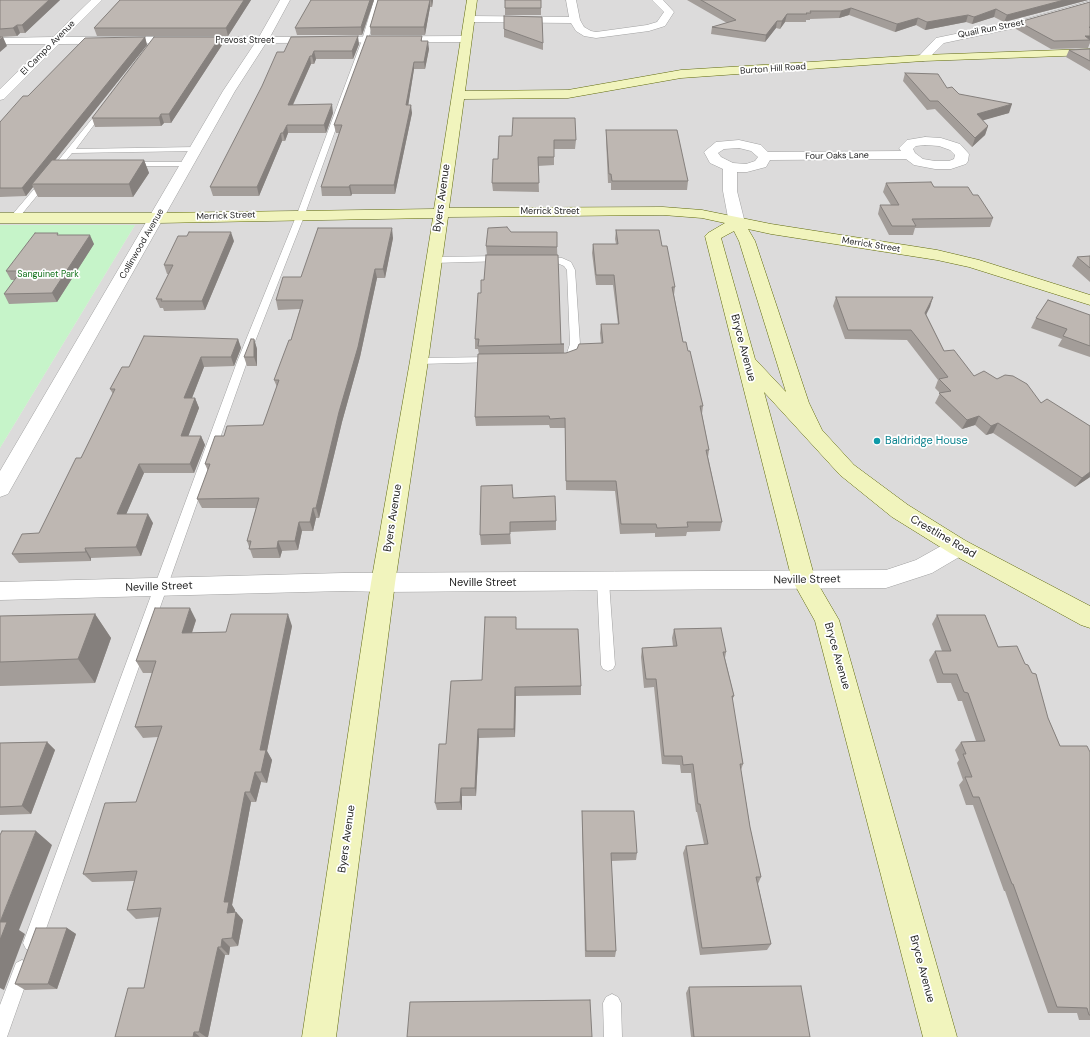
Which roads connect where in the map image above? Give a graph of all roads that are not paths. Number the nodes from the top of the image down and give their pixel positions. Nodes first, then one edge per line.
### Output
1 (97, 0) edge
2 (285, 0) edge
3 (377, 0) edge
4 (472, 0) edge
5 (571, 0) edge
6 (656, 0) edge
7 (1090, 4) edge
8 (470, 19) junction
9 (575, 20) junction
10 (466, 39) junction
11 (262, 40) junction
12 (365, 40) junction
13 (0, 41) edge
14 (55, 41) junction
15 (1090, 52) edge
16 (923, 58) junction
17 (0, 96) edge
18 (457, 96) junction
19 (105, 106) edge
20 (196, 149) junction
21 (70, 151) junction
22 (84, 151) junction
23 (909, 155) dead end
24 (764, 156) junction
25 (78, 160) edge
26 (119, 164) edge
27 (187, 164) junction
28 (730, 167) junction
29 (440, 213) junction
30 (301, 214) junction
31 (7, 218) edge
32 (157, 218) junction
33 (737, 223) junction
34 (511, 259) edge
35 (535, 259) edge
36 (433, 260) junction
37 (1090, 300) edge
38 (556, 359) edge
39 (502, 360) edge
40 (419, 361) junction
41 (747, 361) junction
42 (812, 433) junction
43 (0, 489) edge
44 (958, 547) junction
45 (804, 580) junction
46 (604, 582) junction
47 (383, 584) junction
48 (161, 586) junction
49 (0, 591) edge
50 (1090, 618) edge
51 (608, 665) dead end
52 (612, 1003) dead end
53 (0, 1030) edge
54 (319, 1037) edge
55 (613, 1037) edge
56 (940, 1037) edge

1 - 14 street, El Campo Avenue
2 - 11 street, Collinwood Avenue
3 - 12 lane
4 - 8 street, Byers Avenue
5 - 9 street
6 - 9 street
7 - 16 street, Quail Run Street
8 - 9 street
8 - 10 street, Byers Avenue
10 - 12 street, Prevost Street
10 - 18 street, Byers Avenue
11 - 12 street, Prevost Street
11 - 14 street, Prevost Street
11 - 20 street, Collinwood Avenue
12 - 30 lane
13 - 14 street, Prevost Street
14 - 17 street, El Campo Avenue
15 - 16 street, Burton Hill Road
16 - 18 street, Burton Hill Road
18 - 29 street, Byers Avenue
19 - 21 lane
20 - 22 lane
20 - 27 street, Collinwood Avenue
21 - 22 lane
21 - 31 lane
22 - 25 lane
23 - 24 street, Four Oaks Lane
24 - 28 street
24 - 28 street
26 - 27 lane
27 - 32 street, Collinwood Avenue
28 - 33 street
29 - 30 street, Merrick Street
29 - 33 street, Merrick Street
29 - 36 street, Byers Avenue
30 - 32 street, Merrick Street
30 - 48 lane
31 - 32 street, Merrick Street
32 - 43 street, Collinwood Avenue
33 - 37 street, Merrick Street
33 - 41 street, Bryce Avenue
33 - 42 street
34 - 36 lane
35 - 38 lane
36 - 40 street, Byers Avenue
39 - 40 lane
40 - 47 street, Byers Avenue
41 - 42 street, Crestline Road
41 - 45 street, Bryce Avenue
42 - 44 street, Crestline Road
44 - 45 street, Neville Street
44 - 50 street, Crestline Road
45 - 46 street, Neville Street
45 - 56 street, Bryce Avenue
46 - 47 street, Neville Street
46 - 51 lane
47 - 48 street, Neville Street
47 - 54 street, Byers Avenue
48 - 49 street, Neville Street
48 - 53 lane
52 - 55 lane

